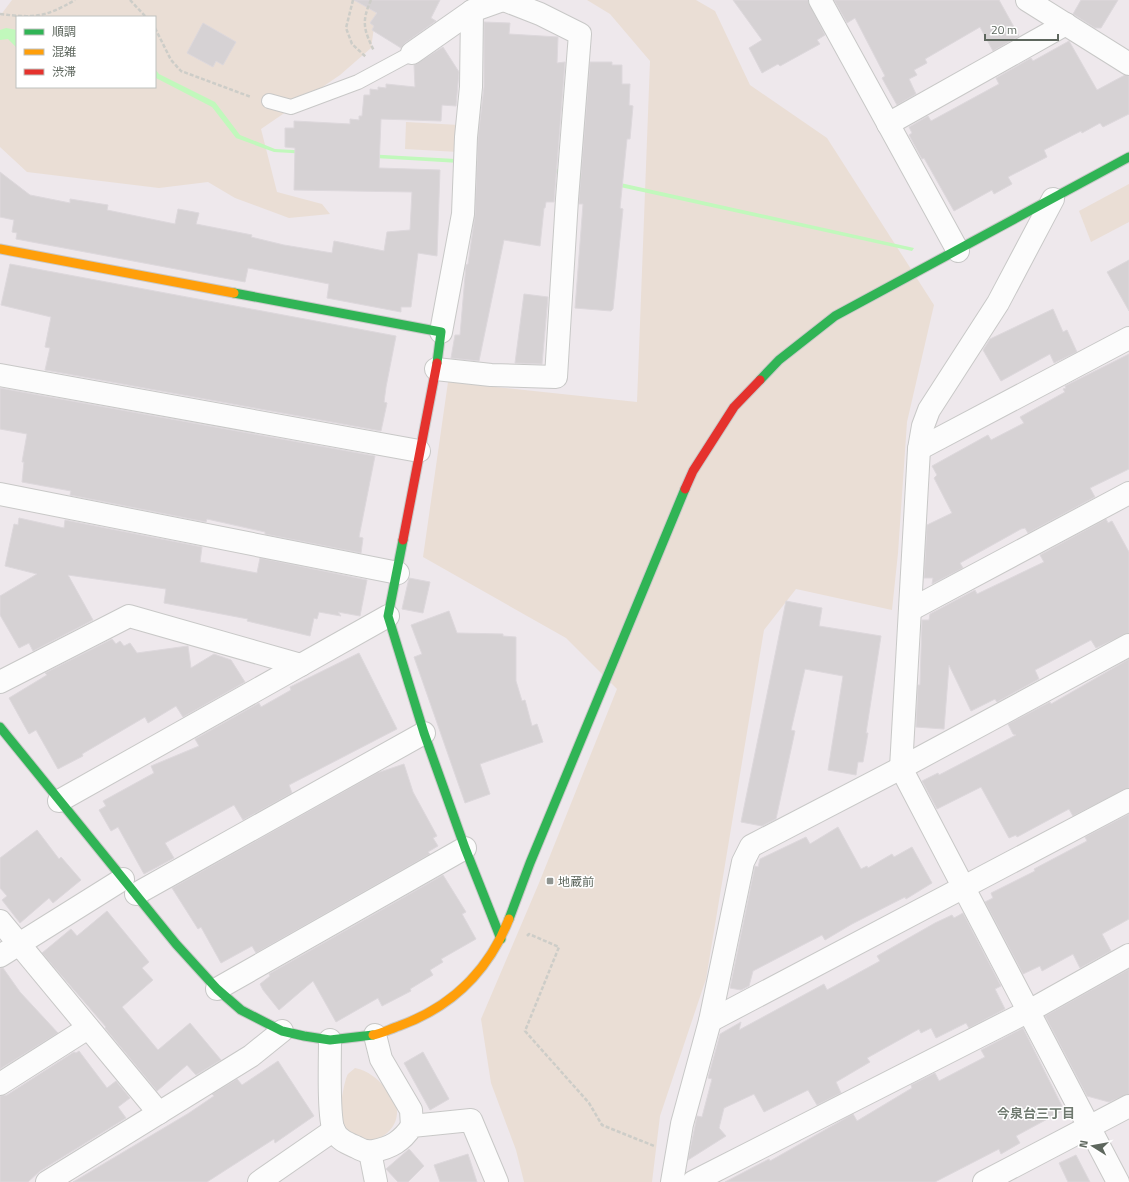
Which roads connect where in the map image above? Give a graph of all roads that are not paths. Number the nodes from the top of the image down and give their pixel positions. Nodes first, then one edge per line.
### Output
1 (504, 0) edge
2 (820, 0) edge
3 (1027, 0) edge
4 (472, 11) junction
5 (1066, 24) junction
6 (412, 53) joint
7 (1129, 64) edge
8 (269, 102) road end
9 (888, 124) junction
10 (1129, 157) edge
11 (1053, 199) junction
12 (0, 249) edge
13 (958, 251) junction
14 (441, 332) junction
15 (1129, 338) edge
16 (436, 369) junction
17 (0, 375) edge
18 (919, 449) junction
19 (419, 451) junction
20 (1129, 493) edge
21 (0, 494) edge
22 (398, 573) junction
23 (910, 610) junction
24 (388, 616) junction
25 (1129, 645) edge
26 (301, 665) junction
27 (0, 682) edge
28 (0, 726) edge
29 (424, 733) junction
30 (901, 768) junction
31 (1129, 800) edge
32 (59, 801) junction
33 (465, 848) junction
34 (130, 886) junction
35 (964, 888) junction
36 (0, 921) edge
37 (501, 939) junction
38 (19, 944) junction
39 (1129, 955) edge
40 (0, 956) edge
41 (217, 989) junction
42 (1029, 1011) junction
43 (710, 1021) junction
44 (88, 1028) junction
45 (282, 1031) junction
46 (375, 1035) junction
47 (330, 1040) junction
48 (0, 1084) edge
49 (1129, 1106) edge
50 (159, 1112) junction
51 (412, 1126) junction
52 (1090, 1128) junction
53 (334, 1130) junction
54 (370, 1152) junction
55 (47, 1182) edge
56 (259, 1182) edge
57 (376, 1182) edge
58 (497, 1182) edge
59 (672, 1182) edge
60 (693, 1182) edge
61 (984, 1182) edge
62 (1118, 1182) edge

1 - 4 street
1 - 16 street
2 - 9 street
3 - 5 street
4 - 6 street
4 - 14 street
5 - 7 street
5 - 9 street
6 - 8 lane
9 - 13 street
10 - 11 street
11 - 13 street
11 - 18 street
12 - 14 street
13 - 37 street
14 - 16 street
15 - 18 street
16 - 19 street
17 - 19 street
18 - 23 street
19 - 22 street
20 - 23 street
21 - 22 street
22 - 24 street
23 - 30 street
24 - 26 street
24 - 29 street
25 - 30 street
26 - 27 street
26 - 32 street
28 - 32 street
29 - 33 street
29 - 34 street
30 - 35 street
30 - 43 street
31 - 35 street
32 - 34 street
33 - 37 street
33 - 41 street
34 - 38 street
34 - 41 street
35 - 42 street
35 - 43 street
36 - 38 street
37 - 46 street
38 - 40 street
38 - 44 street
39 - 42 street
41 - 45 street
42 - 52 street
42 - 60 street
43 - 59 street
44 - 48 street
44 - 50 street
45 - 47 street
45 - 50 street
46 - 47 street
46 - 51 street
47 - 53 street
49 - 52 street
50 - 55 street
51 - 54 street
51 - 58 street
52 - 61 street
52 - 62 street
53 - 54 street
53 - 56 street
54 - 57 street

